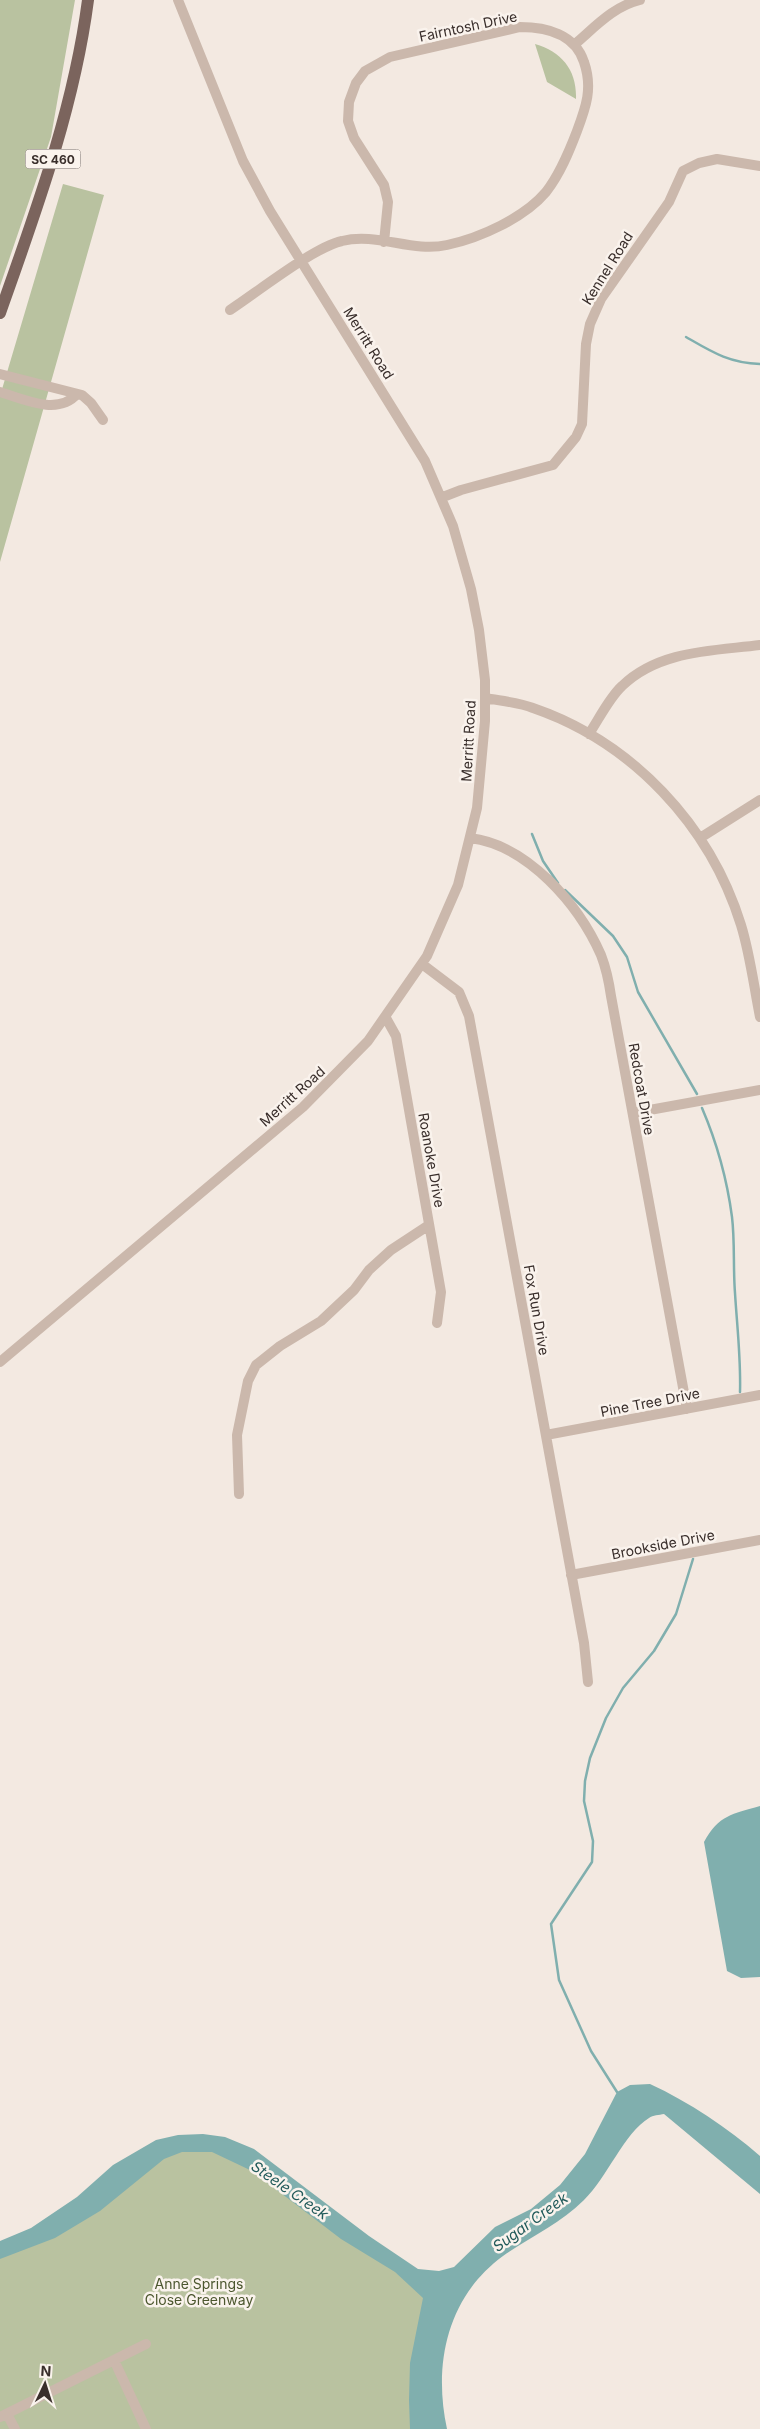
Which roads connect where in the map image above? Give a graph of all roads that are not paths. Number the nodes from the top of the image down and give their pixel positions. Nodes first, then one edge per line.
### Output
1 (88, 0) edge
2 (178, 0) edge
3 (640, 0) edge
4 (575, 44) junction
5 (760, 166) edge
6 (384, 242) junction
7 (302, 262) junction
8 (230, 310) dead end
9 (0, 313) edge
10 (0, 374) edge
11 (0, 392) edge
12 (77, 394) junction
13 (103, 420) dead end
14 (443, 497) junction
15 (760, 645) edge
16 (485, 698) junction
17 (589, 734) junction
18 (760, 800) edge
19 (470, 838) junction
20 (700, 838) junction
21 (422, 964) junction
22 (760, 1017) edge
23 (386, 1018) junction
24 (760, 1090) edge
25 (633, 1113) junction
26 (429, 1225) junction
27 (437, 1323) dead end
28 (0, 1362) edge
29 (760, 1395) edge
30 (687, 1409) junction
31 (546, 1436) junction
32 (239, 1494) dead end
33 (760, 1540) edge
34 (572, 1575) junction
35 (588, 1682) dead end
36 (146, 2344) dead end
37 (114, 2360) junction
38 (4, 2416) edge
39 (15, 2429) edge
40 (146, 2429) edge

1 - 9 main road, SC 460
2 - 7 street, Merritt Road
3 - 4 street
4 - 6 street
4 - 6 street, Fairntosh Drive
5 - 14 street, Kennel Road
6 - 7 street
7 - 8 street
7 - 14 street, Merritt Road
10 - 12 street
11 - 12 street
12 - 13 street
14 - 16 street, Merritt Road
15 - 17 street
16 - 17 street
16 - 19 street, Merritt Road
17 - 20 street
18 - 20 street
19 - 21 street, Merritt Road
19 - 25 street, Redcoat Drive
20 - 22 street
21 - 23 street, Merritt Road
21 - 31 street, Fox Run Drive
23 - 26 street, Roanoke Drive
23 - 28 street, Merritt Road
24 - 25 street
25 - 30 street, Redcoat Drive
26 - 27 street
26 - 32 street, Roanoke Drive
29 - 30 street, Pine Tree Drive
30 - 31 street, Pine Tree Drive
31 - 34 street, Fox Run Drive
33 - 34 street, Brookside Drive
34 - 35 street, Fox Run Drive
36 - 37 street
37 - 38 street
37 - 40 street
38 - 39 street

